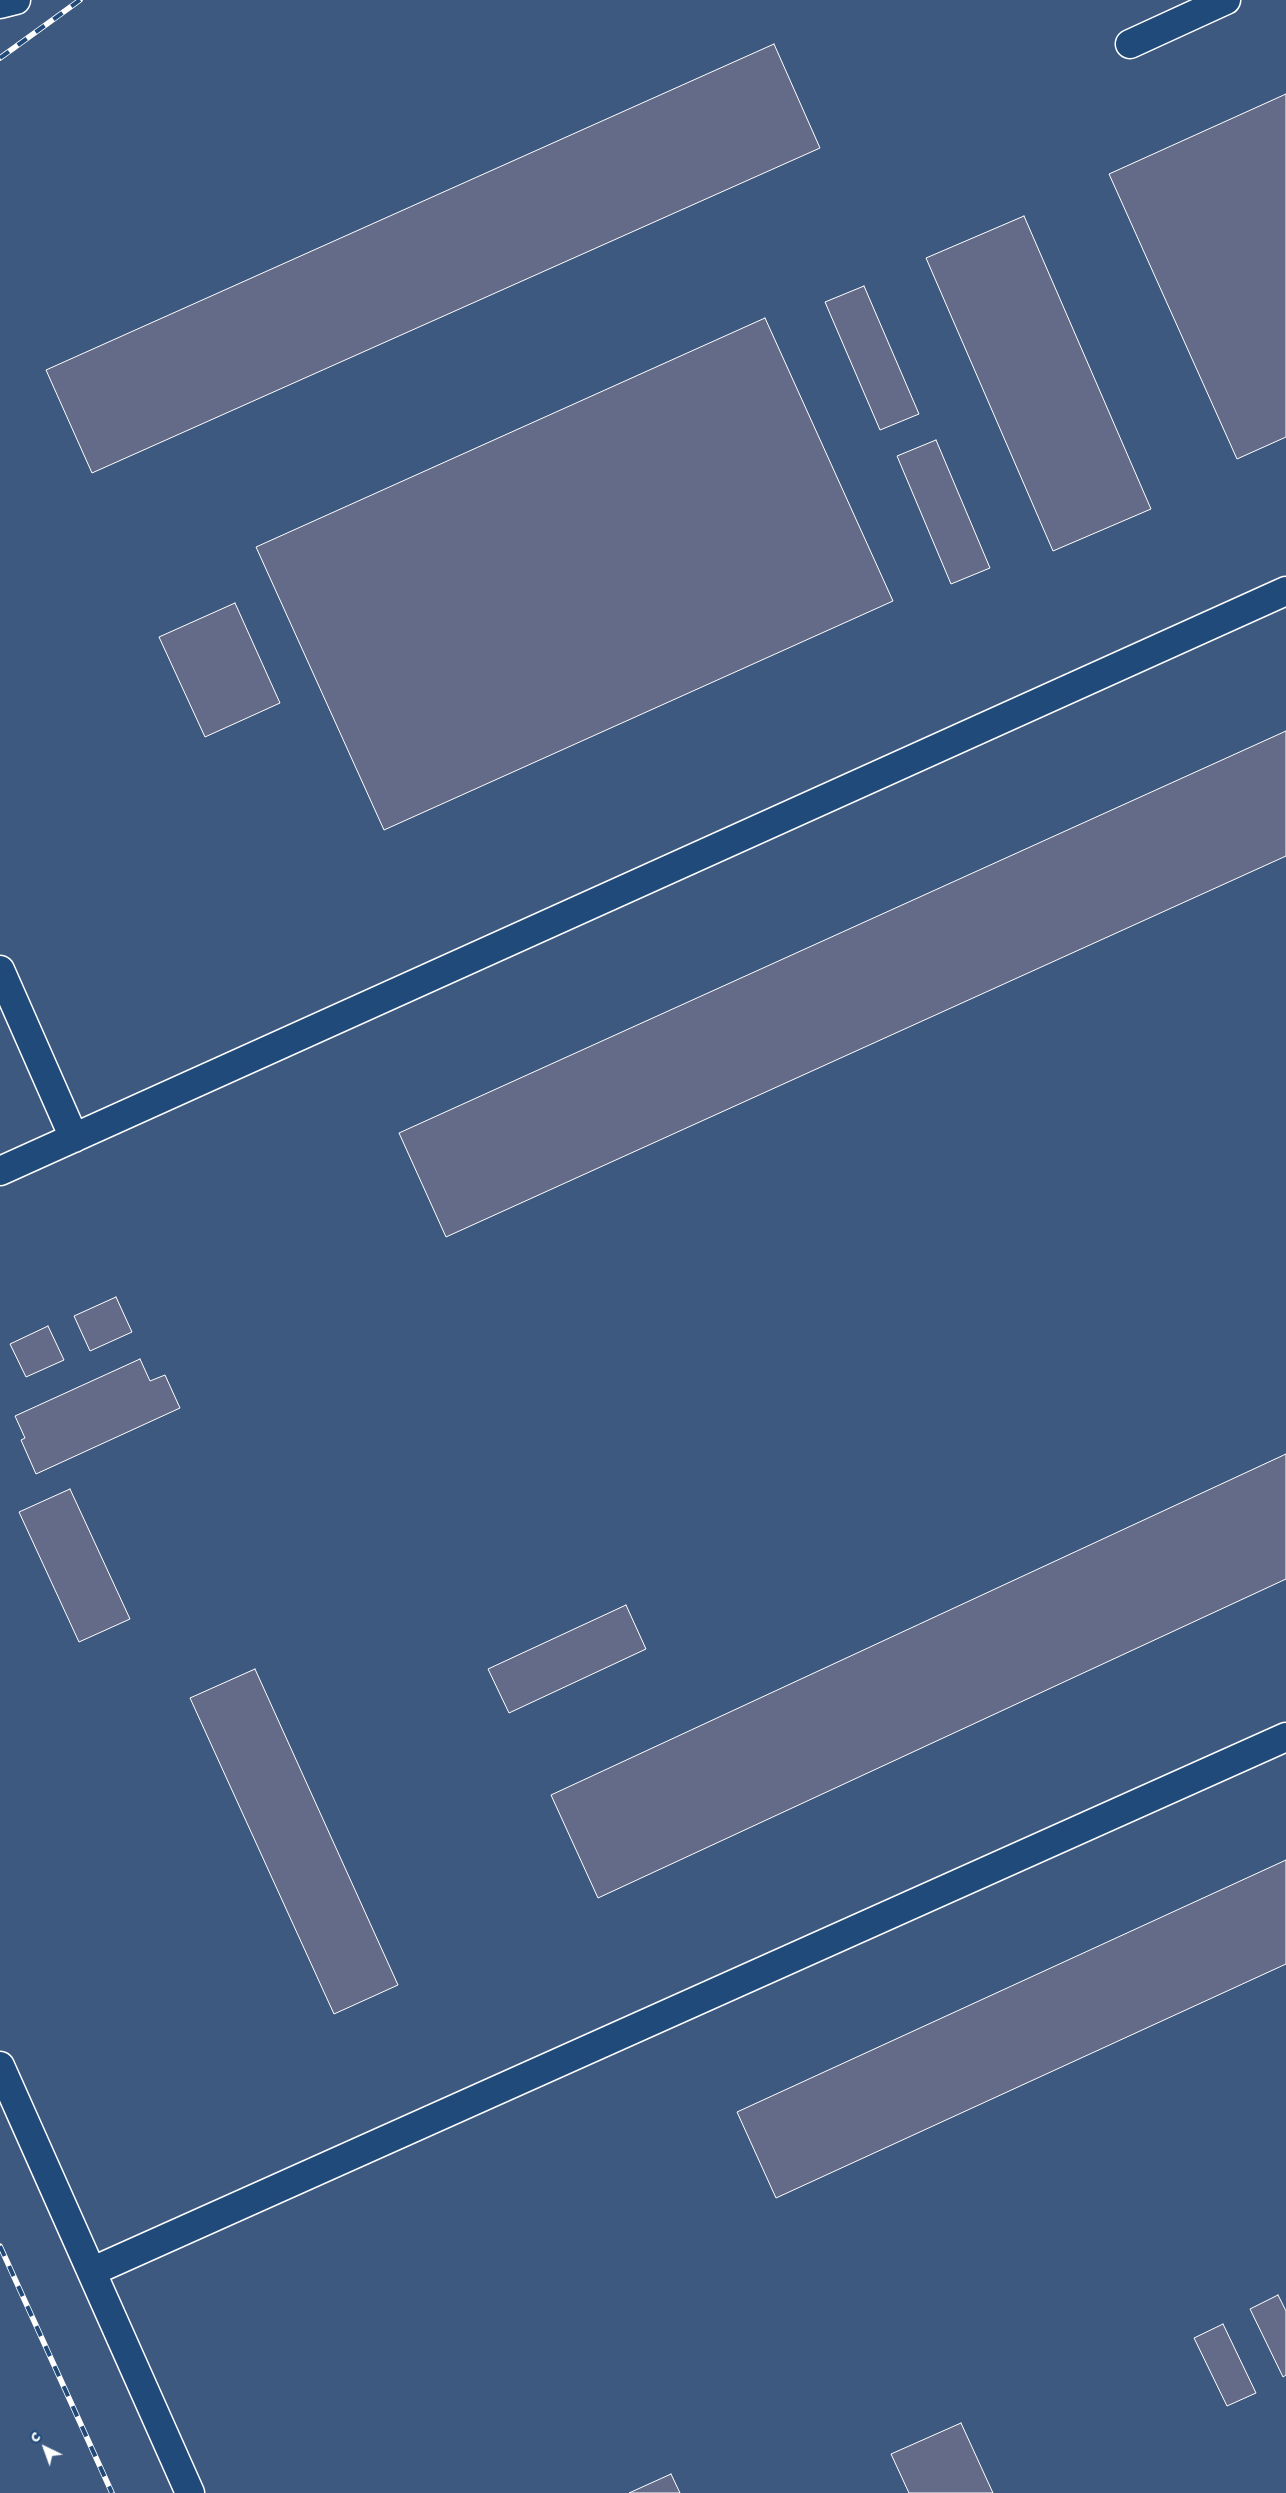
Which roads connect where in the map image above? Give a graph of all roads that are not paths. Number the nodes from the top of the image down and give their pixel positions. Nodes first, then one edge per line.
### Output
1 (16, 0) edge
2 (1226, 0) edge
3 (0, 4) edge
4 (1130, 44) dead end
5 (1286, 591) edge
6 (0, 970) edge
7 (74, 1138) junction
8 (0, 1171) edge
9 (1286, 1737) edge
10 (0, 2066) edge
11 (93, 2271) junction
12 (190, 2493) edge

1 - 3 lane
2 - 4 lane
5 - 7 lane
6 - 7 lane
7 - 8 lane
9 - 11 lane
10 - 11 lane
11 - 12 lane

